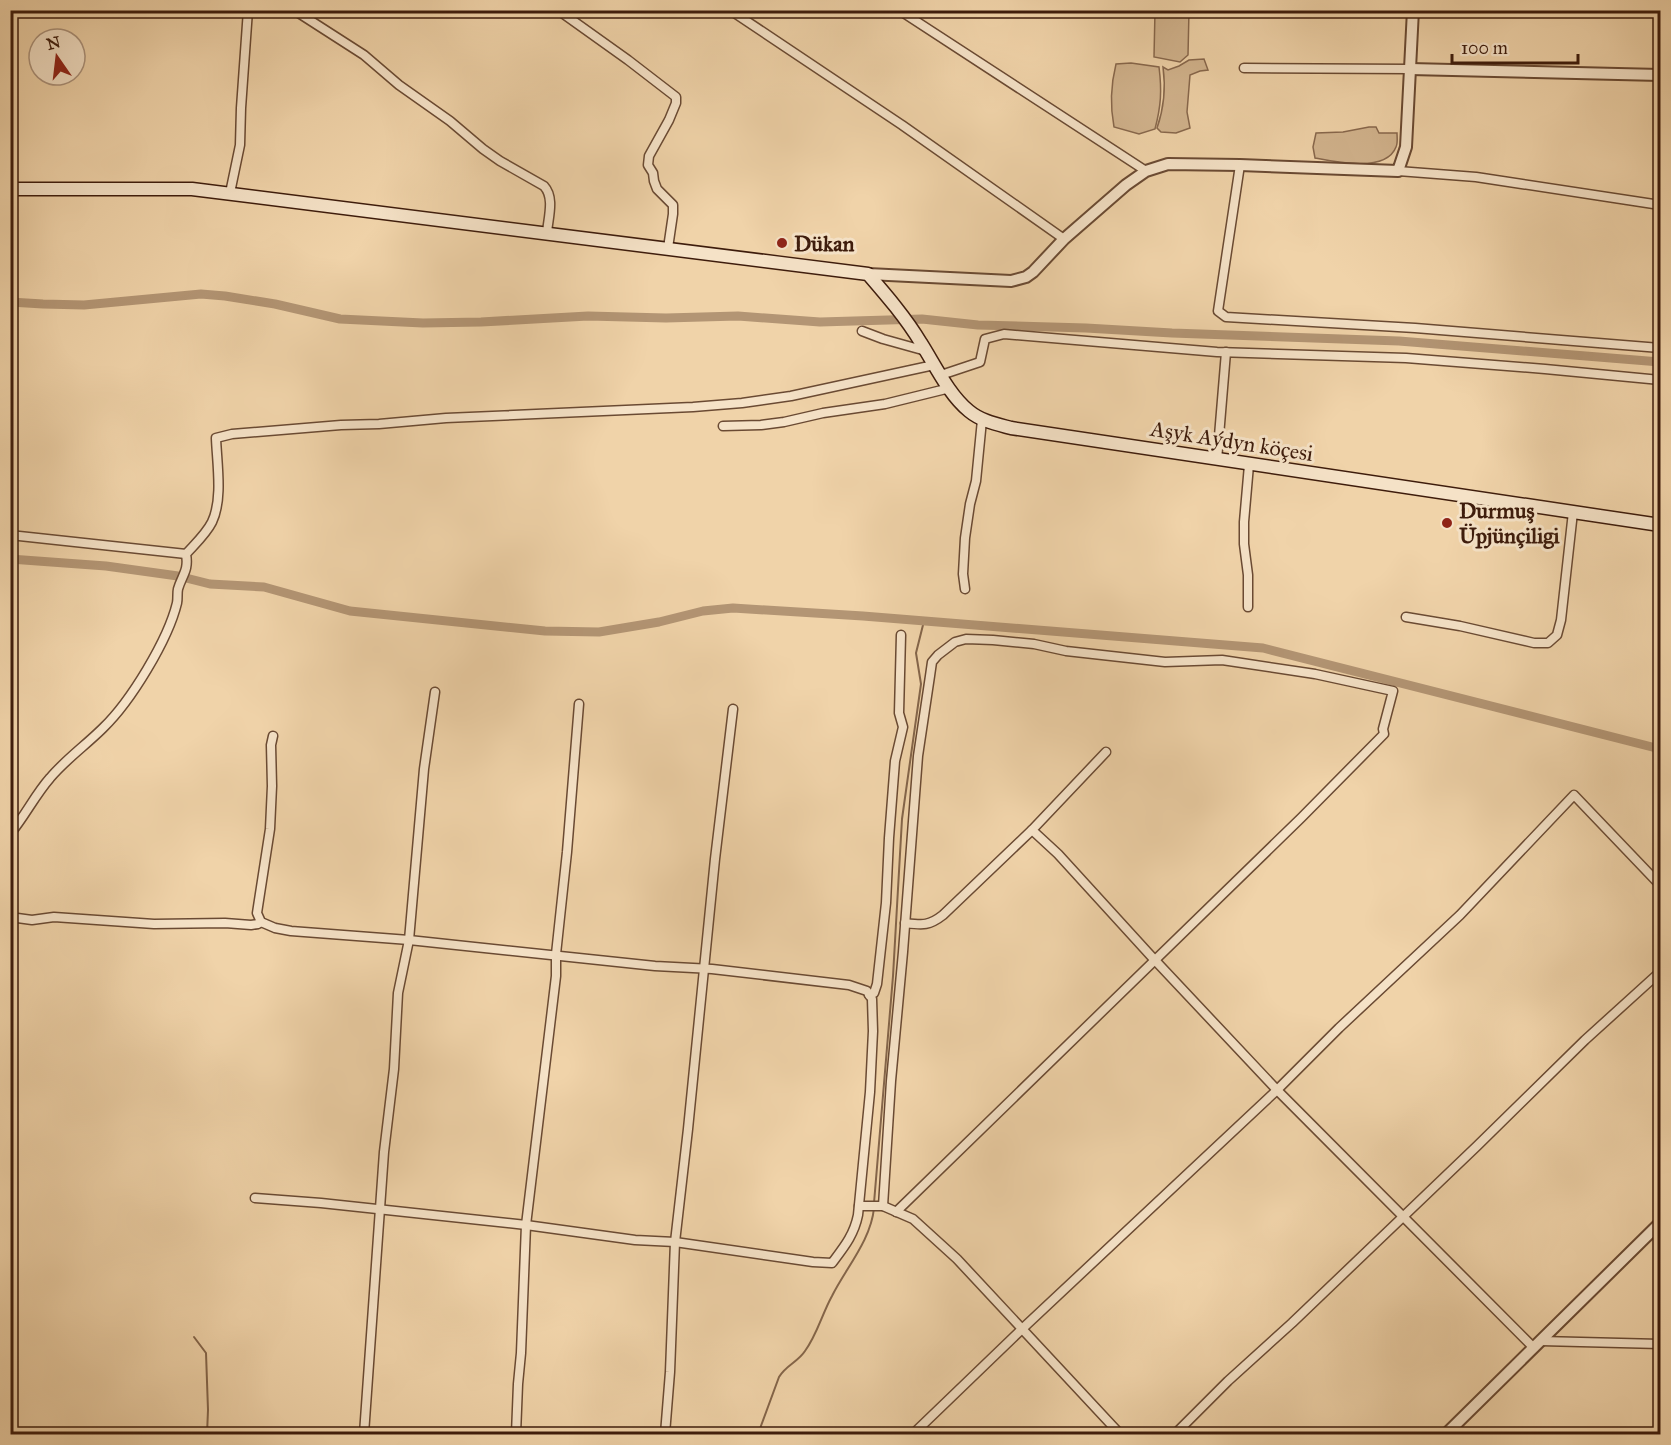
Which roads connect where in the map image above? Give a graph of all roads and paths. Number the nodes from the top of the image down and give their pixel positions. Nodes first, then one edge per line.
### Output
1 (248, 10) edge
2 (294, 10) edge
3 (558, 10) edge
4 (730, 10) edge
5 (899, 10) edge
6 (1413, 10) edge
7 (1244, 68) dead end
8 (1410, 69) junction
9 (1660, 75) edge
10 (1240, 165) junction
11 (1146, 171) junction
12 (1398, 171) junction
13 (10, 189) edge
14 (230, 194) junction
15 (1660, 205) edge
16 (547, 233) junction
17 (1064, 238) junction
18 (668, 248) junction
19 (868, 274) junction
20 (862, 331) dead end
21 (923, 347) junction
22 (1660, 348) edge
23 (1226, 352) junction
24 (937, 370) junction
25 (1660, 380) edge
26 (950, 387) junction
27 (982, 420) junction
28 (723, 426) dead end
29 (1216, 460) junction
30 (1249, 465) junction
31 (1574, 512) junction
32 (1660, 525) edge
33 (10, 535) edge
34 (186, 554) junction
35 (965, 589) dead end
36 (1248, 608) dead end
37 (1406, 617) dead end
38 (901, 635) dead end
39 (435, 692) dead end
40 (579, 704) dead end
41 (733, 709) dead end
42 (273, 735) dead end
43 (1106, 752) dead end
44 (1032, 830) junction
45 (10, 834) edge
46 (1660, 885) edge
47 (10, 917) edge
48 (261, 922) junction
49 (905, 923) junction
50 (409, 940) junction
51 (556, 956) junction
52 (1154, 959) junction
53 (704, 968) junction
54 (1660, 972) edge
55 (869, 995) junction
56 (1277, 1090) junction
57 (255, 1198) dead end
58 (862, 1206) junction
59 (882, 1206) junction
60 (381, 1209) junction
61 (896, 1212) junction
62 (1403, 1216) junction
63 (1660, 1223) edge
64 (526, 1226) junction
65 (675, 1242) junction
66 (1022, 1329) junction
67 (1537, 1344) junction
68 (1660, 1344) edge
69 (364, 1434) edge
70 (516, 1434) edge
71 (665, 1434) edge
72 (913, 1434) edge
73 (1120, 1434) edge
74 (1175, 1434) edge
75 (1446, 1434) edge

1 - 14 street
2 - 16 street
3 - 18 street
4 - 17 street
5 - 11 street
6 - 8 street
7 - 8 street
8 - 9 street
8 - 12 street
10 - 11 street
10 - 12 street
10 - 22 street
11 - 17 street
12 - 15 street
13 - 14 main road
14 - 16 main road
16 - 18 main road
17 - 19 street
18 - 19 main road
19 - 21 main road, Aşyk Aýdyn köçesi
20 - 21 street
21 - 24 main road, Aşyk Aýdyn köçesi
23 - 24 street
23 - 25 street
23 - 29 street
24 - 26 main road, Aşyk Aýdyn köçesi
24 - 34 street
26 - 27 main road, Aşyk Aýdyn köçesi
26 - 28 street
27 - 29 main road, Aşyk Aýdyn köçesi
27 - 35 street
29 - 30 main road, Aşyk Aýdyn köçesi
30 - 31 main road, Aşyk Aýdyn köçesi
30 - 36 street
31 - 32 main road, Aşyk Aýdyn köçesi
31 - 37 street
33 - 34 street
34 - 45 street
38 - 55 street
39 - 50 street
40 - 51 street
41 - 53 street
42 - 48 street
43 - 44 street
44 - 49 street
44 - 52 street
46 - 56 street
47 - 48 street
48 - 50 street
49 - 52 street
49 - 59 street
50 - 51 street
50 - 60 street
51 - 53 street
51 - 64 street
52 - 56 street
52 - 61 street
53 - 55 street
53 - 65 street
54 - 62 street
55 - 58 street
56 - 62 street
56 - 66 street
57 - 60 street
58 - 59 street
58 - 65 street
59 - 61 street
60 - 64 street
60 - 69 street
61 - 66 street
62 - 67 street
62 - 74 street
63 - 67 street
64 - 65 street
64 - 70 street
65 - 71 street
66 - 72 street
66 - 73 street
67 - 68 street
67 - 75 street

